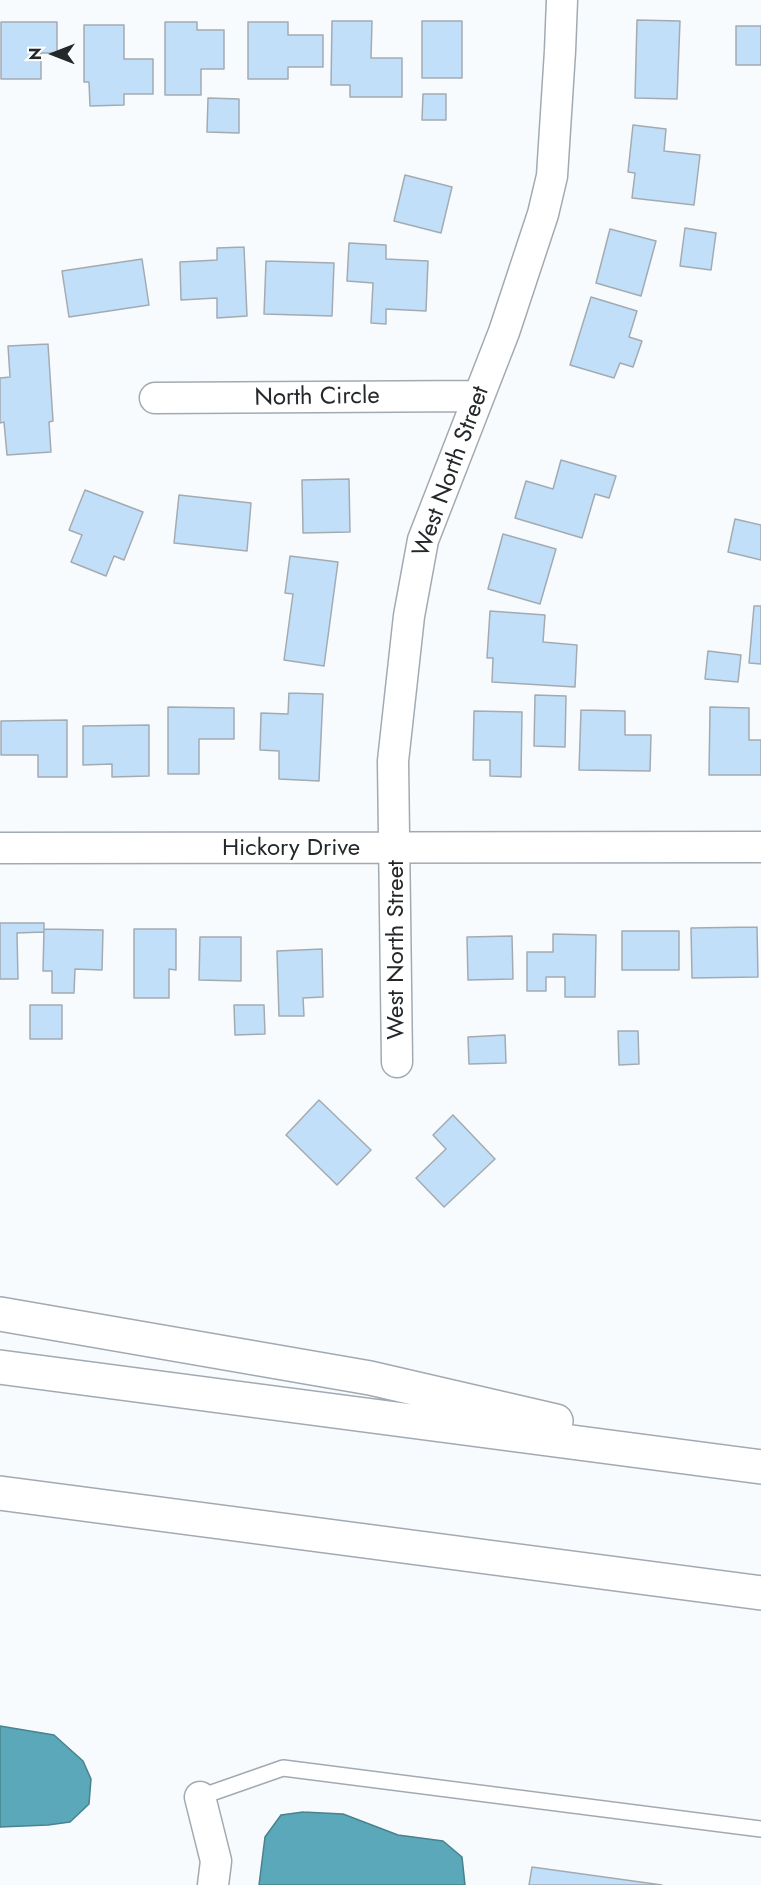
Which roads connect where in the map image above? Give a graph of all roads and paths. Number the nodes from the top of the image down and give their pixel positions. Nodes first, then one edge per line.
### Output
1 (562, 0) edge
2 (479, 396) junction
3 (156, 398) dead end
4 (761, 847) edge
5 (0, 848) edge
6 (396, 849) junction
7 (398, 1062) dead end
8 (0, 1314) edge
9 (0, 1367) edge
10 (750, 1465) edge
11 (0, 1493) edge
12 (761, 1593) edge
13 (200, 1797) joint
14 (761, 1829) edge
15 (213, 1885) edge

1 - 2 street, West North Street
2 - 3 street, North Circle
2 - 6 street, West North Street
4 - 6 street, Hickory Drive
5 - 6 street, Hickory Drive
6 - 7 street, West North Street
8 - 10 highway
9 - 10 highway
11 - 12 highway
13 - 14 lane
13 - 15 street

